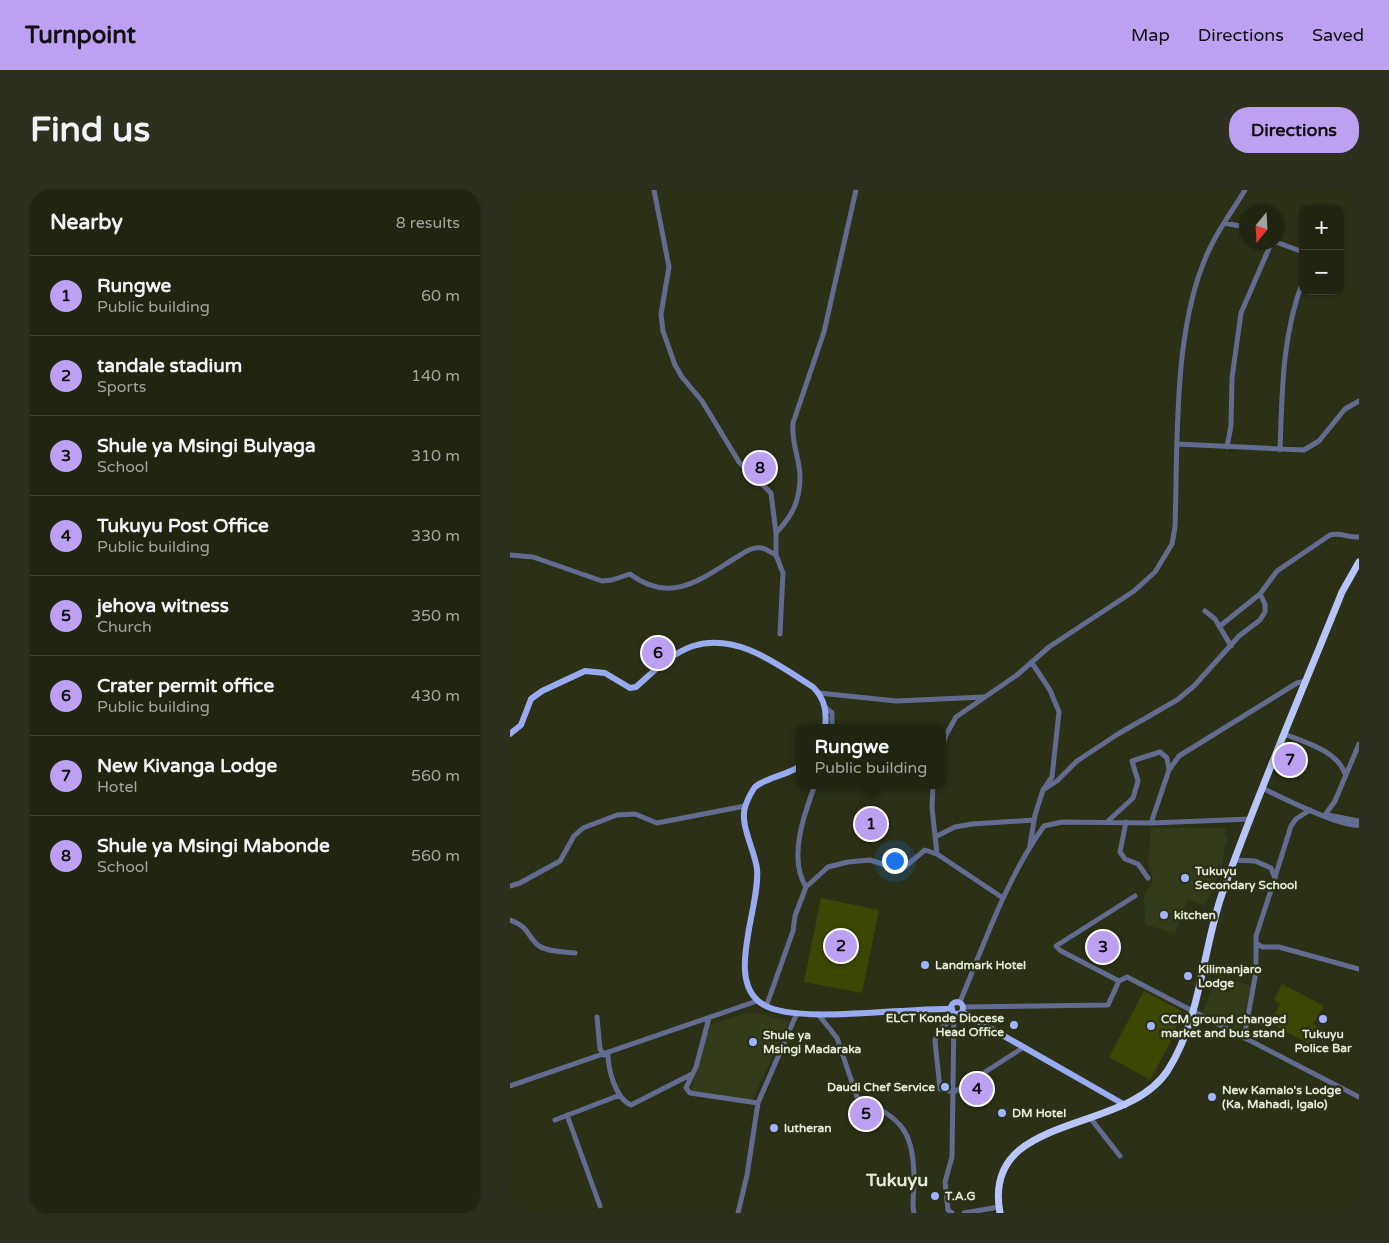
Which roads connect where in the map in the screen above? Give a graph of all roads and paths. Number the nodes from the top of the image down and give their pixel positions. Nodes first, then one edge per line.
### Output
1 (654, 190) edge
2 (856, 190) edge
3 (1245, 190) edge
4 (1224, 223) junction
5 (1239, 226) edge
6 (1284, 245) edge
7 (1268, 250) edge
8 (1299, 251) edge
9 (1299, 291) edge
10 (1359, 401) edge
11 (1178, 444) junction
12 (1227, 447) junction
13 (1280, 450) junction
14 (776, 533) junction
15 (1359, 537) edge
16 (510, 555) edge
17 (776, 555) junction
18 (1359, 562) edge
19 (1260, 594) junction
20 (1205, 611) dead end
21 (1220, 626) junction
22 (780, 634) dead end
23 (1231, 646) junction
24 (1032, 663) junction
25 (1306, 681) junction
26 (819, 693) junction
27 (984, 697) junction
28 (826, 707) junction
29 (825, 724) edge
30 (832, 724) edge
31 (510, 734) edge
32 (1284, 734) junction
33 (946, 735) edge
34 (1359, 744) edge
35 (796, 768) edge
36 (1169, 770) junction
37 (1345, 775) junction
38 (1262, 788) junction
39 (813, 789) edge
40 (933, 789) edge
41 (1043, 790) junction
42 (745, 806) junction
43 (1310, 810) junction
44 (1325, 816) junction
45 (1251, 819) junction
46 (1034, 820) junction
47 (1359, 821) edge
48 (1107, 822) junction
49 (1126, 822) junction
50 (1151, 823) junction
51 (1359, 825) edge
52 (937, 836) junction
53 (1029, 847) junction
54 (937, 854) junction
55 (1235, 860) junction
56 (1148, 878) dead end
57 (1275, 878) junction
58 (510, 886) edge
59 (806, 887) junction
60 (1135, 896) dead end
61 (1003, 898) junction
62 (510, 920) edge
63 (1256, 943) junction
64 (575, 953) dead end
65 (1359, 969) edge
66 (1119, 981) junction
67 (757, 1002) junction
68 (766, 1007) junction
69 (962, 1007) junction
70 (1193, 1011) junction
71 (797, 1013) junction
72 (953, 1013) junction
73 (818, 1014) junction
74 (597, 1017) dead end
75 (709, 1018) junction
76 (1244, 1038) junction
77 (1024, 1047) junction
78 (606, 1054) junction
79 (693, 1074) junction
80 (510, 1086) edge
81 (954, 1092) junction
82 (620, 1095) junction
83 (1359, 1097) edge
84 (758, 1104) junction
85 (1125, 1105) junction
86 (567, 1115) junction
87 (1091, 1119) junction
88 (554, 1120) dead end
89 (1120, 1156) dead end
90 (600, 1206) dead end
91 (1000, 1210) edge
92 (738, 1213) edge
93 (914, 1213) edge
94 (952, 1213) edge
95 (964, 1213) edge

1 - 14 street
2 - 14 street
3 - 4 street
4 - 5 street
4 - 11 street
6 - 8 street
7 - 12 street
9 - 13 street
10 - 13 street
11 - 12 street
11 - 24 street
12 - 13 street
14 - 17 street
15 - 19 street
16 - 17 street
17 - 22 street
18 - 25 highway
19 - 21 street
19 - 23 street
20 - 21 street
21 - 23 street
23 - 41 street
24 - 27 street
24 - 41 street
25 - 32 highway
25 - 36 street
26 - 27 street
26 - 28 main road
26 - 31 main road
27 - 33 street
28 - 29 main road
28 - 30 street
32 - 37 street
32 - 38 highway
34 - 37 street
35 - 42 main road
36 - 48 street
36 - 50 street
37 - 44 street
38 - 43 street
38 - 45 highway
39 - 59 street
40 - 52 street
41 - 46 street
42 - 58 street
42 - 67 main road
43 - 44 street
43 - 57 street
44 - 47 street
44 - 51 street
45 - 50 street
45 - 55 highway
46 - 52 street
46 - 53 street
48 - 49 street
48 - 53 street
49 - 50 street
49 - 56 street
52 - 54 street
53 - 61 street
54 - 59 street
54 - 61 street
55 - 57 street
55 - 70 highway
57 - 63 street
59 - 68 street
60 - 66 street
61 - 69 street
62 - 64 street
63 - 65 street
63 - 76 street
66 - 69 street
66 - 70 street
67 - 68 main road
67 - 75 street
68 - 71 main road
69 - 72 main road
69 - 72 main road
69 - 77 main road
70 - 76 street
70 - 85 highway
71 - 73 main road
71 - 84 street
72 - 73 main road
72 - 81 street
72 - 81 street
73 - 93 street
74 - 78 street
75 - 78 street
75 - 79 street
76 - 83 street
77 - 81 street
77 - 85 main road
78 - 80 street
78 - 82 street
79 - 82 street
79 - 84 street
81 - 94 street
82 - 86 street
84 - 92 street
85 - 87 highway
86 - 88 street
86 - 90 street
87 - 89 street
87 - 91 highway
91 - 95 street

